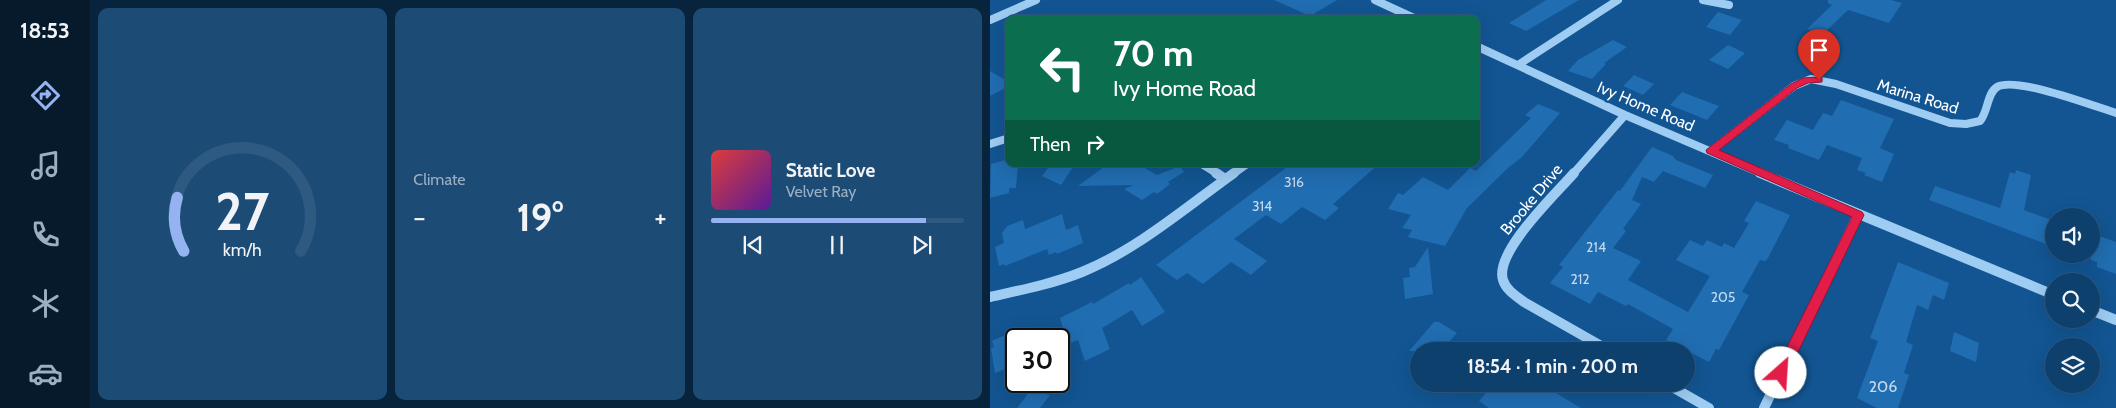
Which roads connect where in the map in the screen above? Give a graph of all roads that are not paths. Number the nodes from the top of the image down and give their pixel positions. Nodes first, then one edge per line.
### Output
1 (1036, 0) edge
2 (1375, 0) edge
3 (1618, 0) edge
4 (1703, 0) edge
5 (1729, 5) dead end
6 (1407, 15) edge
7 (990, 20) edge
8 (1480, 48) edge
9 (1518, 65) junction
10 (2116, 113) edge
11 (1625, 115) junction
12 (1005, 139) edge
13 (990, 144) edge
14 (1711, 150) junction
15 (1207, 167) edge
16 (1243, 167) edge
17 (1225, 179) junction
18 (1858, 215) junction
19 (2045, 291) edge
20 (990, 297) edge
21 (2100, 314) edge
22 (2116, 320) edge
23 (1594, 342) edge
24 (1681, 392) edge
25 (1709, 408) edge
26 (1764, 408) edge

1 - 7 street
2 - 6 street
3 - 9 street
4 - 5 street
8 - 9 street, Ivy Home Road
9 - 11 street, Ivy Home Road
10 - 14 street, Marina Road
11 - 14 street, Ivy Home Road
11 - 23 street, Brooke Drive
12 - 13 street
14 - 18 street, Ivy Home Road
15 - 17 street
16 - 17 street
17 - 20 street
18 - 19 street, Ivy Home Road
18 - 26 street
21 - 22 street
24 - 25 street

